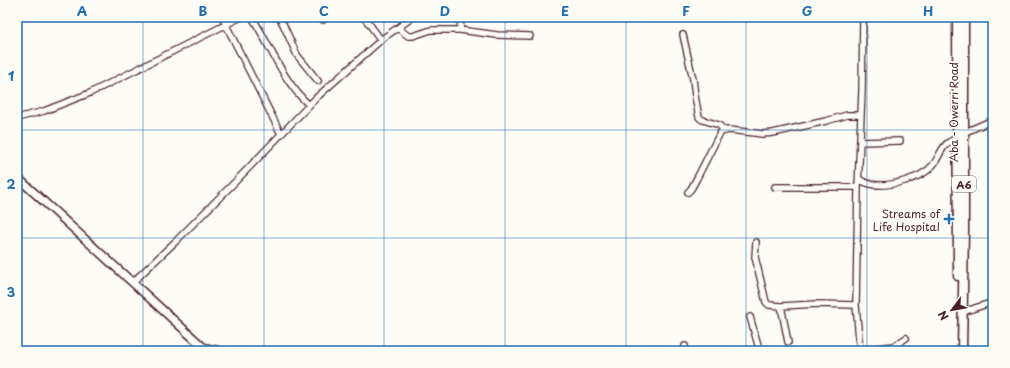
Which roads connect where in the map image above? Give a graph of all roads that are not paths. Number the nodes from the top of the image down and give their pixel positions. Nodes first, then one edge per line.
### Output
1 (222, 17) edge
2 (241, 17) edge
3 (252, 17) edge
4 (279, 17) edge
5 (364, 17) edge
6 (413, 17) edge
7 (461, 17) edge
8 (863, 17) edge
9 (957, 17) edge
10 (964, 17) edge
11 (226, 25) junction
12 (398, 28) junction
13 (460, 30) junction
14 (683, 35) dead end
15 (530, 36) dead end
16 (381, 40) junction
17 (318, 81) dead end
18 (309, 104) junction
19 (861, 115) junction
20 (17, 118) edge
21 (993, 120) edge
22 (725, 131) junction
23 (281, 134) junction
24 (960, 136) junction
25 (900, 141) dead end
26 (860, 142) junction
27 (17, 177) edge
28 (858, 179) junction
29 (775, 187) dead end
30 (858, 187) junction
31 (688, 192) dead end
32 (756, 242) dead end
33 (132, 282) junction
34 (993, 302) edge
35 (856, 305) junction
36 (781, 306) junction
37 (963, 312) junction
38 (750, 317) dead end
39 (906, 338) dead end
40 (788, 342) dead end
41 (204, 349) edge
42 (224, 351) edge
43 (758, 351) edge
44 (860, 351) edge
45 (958, 351) edge
46 (962, 351) edge

1 - 11 street
2 - 11 street
3 - 18 street
4 - 17 street
5 - 16 street
6 - 12 street
7 - 13 street
8 - 19 street
9 - 24 highway, Aba - Owerri Road / A6
10 - 24 highway, Aba - Owerri Road / A6
11 - 20 street
11 - 23 street
12 - 13 street
12 - 16 street
13 - 15 street
14 - 22 street
16 - 18 street
18 - 23 street
19 - 22 street
19 - 26 street
21 - 24 street
22 - 31 street
23 - 33 street
24 - 28 street
24 - 37 highway, Aba - Owerri Road / A6
24 - 45 highway, Aba - Owerri Road / A6
25 - 26 street
26 - 28 street
27 - 33 main road
28 - 30 street
29 - 30 street
30 - 35 street
32 - 36 street
33 - 41 main road
34 - 37 street
35 - 36 street
35 - 44 street
36 - 40 street
37 - 46 highway, Aba - Owerri Road / A6
38 - 43 street
39 - 44 street
41 - 42 street

